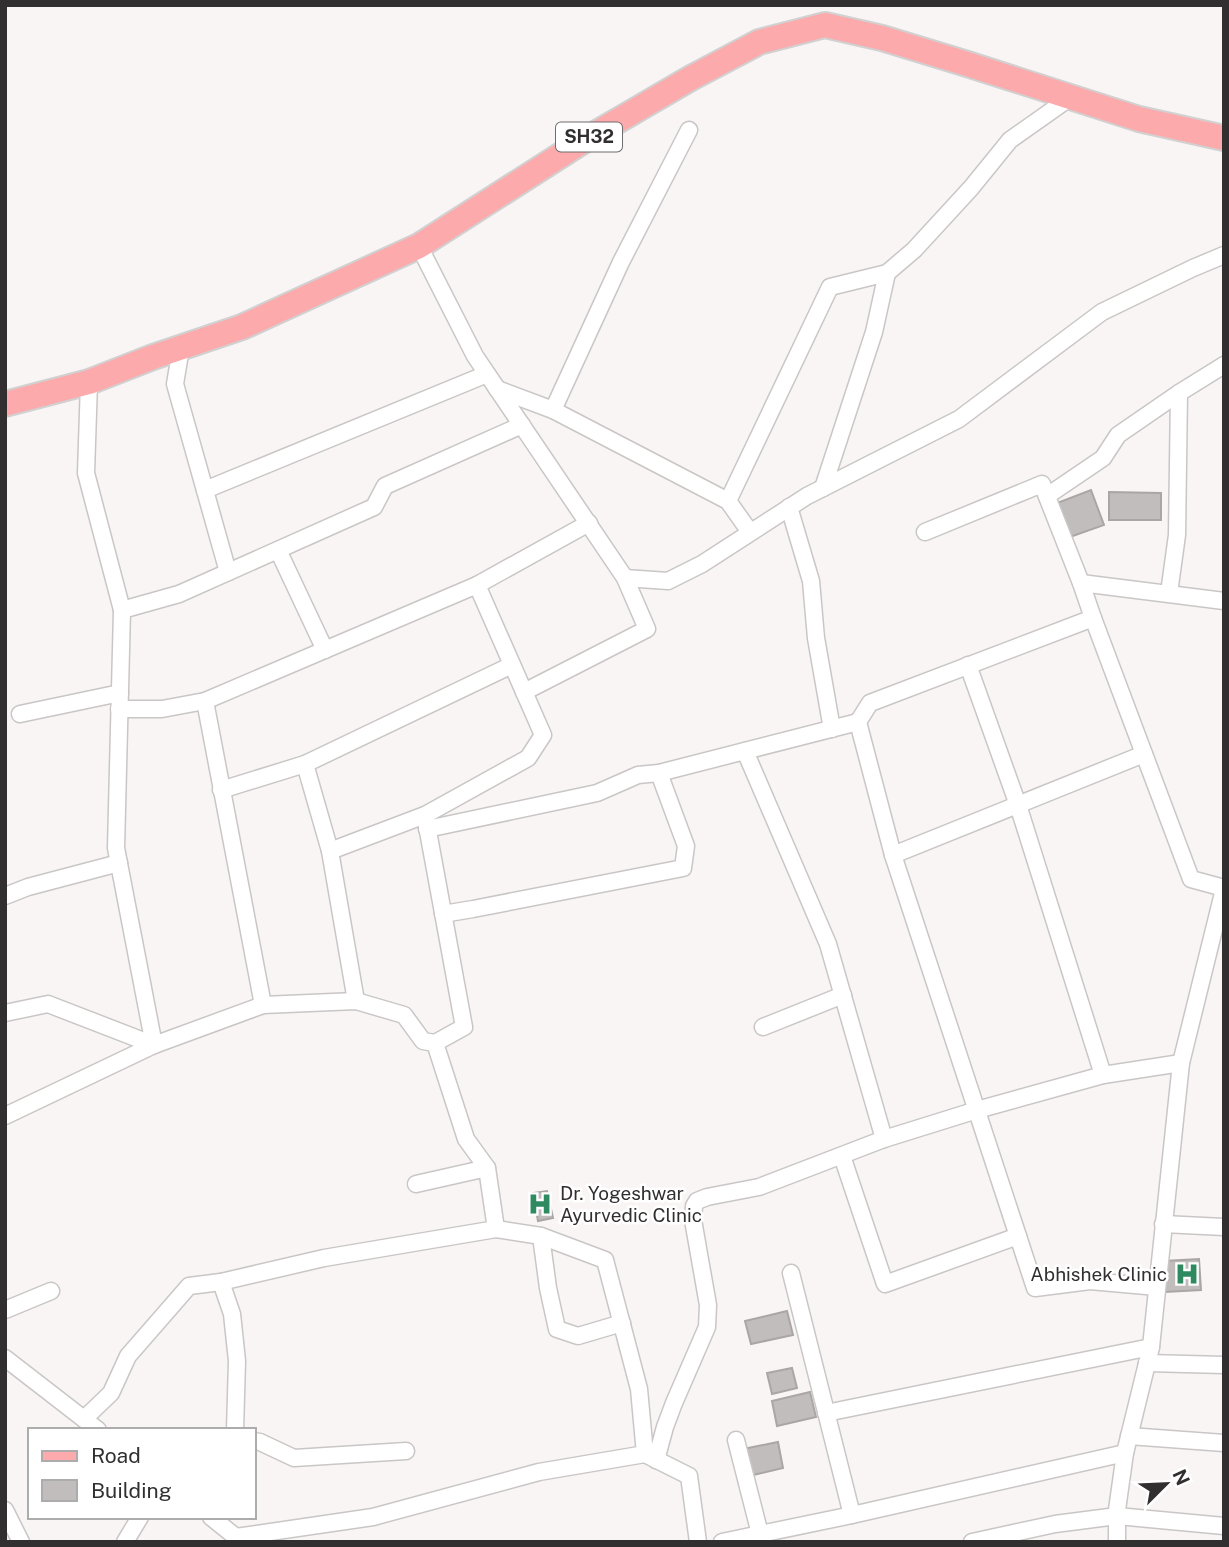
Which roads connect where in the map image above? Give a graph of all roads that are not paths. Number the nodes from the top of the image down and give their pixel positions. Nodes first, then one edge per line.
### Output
1 (1071, 97) junction
2 (1224, 127) edge
3 (688, 130) dead end
4 (1193, 131) junction
5 (1224, 138) edge
6 (419, 246) junction
7 (1224, 256) edge
8 (887, 273) junction
9 (181, 348) junction
10 (1224, 365) edge
11 (487, 374) junction
12 (89, 382) junction
13 (497, 389) junction
14 (1180, 393) junction
15 (5, 404) edge
16 (554, 410) junction
17 (522, 425) junction
18 (823, 488) junction
19 (205, 490) junction
20 (1047, 496) junction
21 (728, 500) junction
22 (789, 508) junction
23 (589, 523) junction
24 (750, 532) junction
25 (925, 532) dead end
26 (278, 551) junction
27 (228, 572) junction
28 (625, 578) junction
29 (1081, 583) junction
30 (477, 585) junction
31 (1168, 593) junction
32 (1224, 601) edge
33 (122, 610) junction
34 (1093, 618) junction
35 (325, 650) junction
36 (512, 665) junction
37 (968, 666) junction
38 (524, 692) junction
39 (120, 701) junction
40 (205, 701) junction
41 (20, 714) dead end
42 (859, 722) junction
43 (832, 729) junction
44 (745, 751) junction
45 (1144, 754) junction
46 (305, 764) junction
47 (659, 773) junction
48 (221, 790) junction
49 (1018, 805) junction
50 (426, 822) junction
51 (331, 850) junction
52 (893, 855) junction
53 (119, 863) junction
54 (1224, 888) edge
55 (5, 896) edge
56 (443, 914) junction
57 (843, 995) junction
58 (356, 1001) junction
59 (263, 1005) junction
60 (5, 1013) edge
61 (763, 1027) dead end
62 (435, 1043) junction
63 (155, 1045) junction
64 (1181, 1063) junction
65 (1103, 1075) junction
66 (977, 1110) junction
67 (5, 1116) edge
68 (884, 1139) junction
69 (842, 1156) junction
70 (487, 1168) junction
71 (416, 1184) dead end
72 (1163, 1224) junction
73 (1224, 1227) edge
74 (496, 1229) junction
75 (541, 1236) junction
76 (1018, 1236) junction
77 (791, 1273) dead end
78 (220, 1282) junction
79 (1157, 1287) junction
80 (51, 1291) dead end
81 (5, 1310) edge
82 (621, 1323) junction
83 (1149, 1355) junction
84 (5, 1358) edge
85 (1224, 1365) edge
86 (826, 1413) junction
87 (84, 1419) junction
88 (95, 1428) edge
89 (235, 1428) edge
90 (1129, 1436) junction
91 (736, 1440) dead end
92 (256, 1441) edge
93 (1224, 1443) edge
94 (406, 1451) dead end
95 (1125, 1453) junction
96 (650, 1457) junction
97 (5, 1510) edge
98 (852, 1515) junction
99 (1117, 1516) junction
100 (139, 1519) edge
101 (214, 1519) edge
102 (1055, 1524) junction
103 (1224, 1526) edge
104 (760, 1534) junction
105 (239, 1539) edge
106 (21, 1542) edge
107 (125, 1542) edge
108 (698, 1542) edge
109 (722, 1542) edge
110 (972, 1542) edge
111 (1056, 1542) edge
112 (1117, 1542) edge

1 - 4 main road, SH32
1 - 6 main road, SH32
1 - 8 street
2 - 4 main road
3 - 16 street
4 - 5 main road, SH32
6 - 9 main road, SH32
6 - 11 street
7 - 18 street
8 - 18 street
8 - 21 street
9 - 12 main road, SH32
9 - 19 street
10 - 14 street
11 - 13 street
11 - 19 street
12 - 15 main road, SH32
12 - 33 street
13 - 16 street
13 - 17 street
14 - 20 street
14 - 31 street
16 - 21 street
17 - 23 street
17 - 26 street
18 - 22 street
19 - 27 street
20 - 25 street
20 - 29 street
21 - 24 street
22 - 24 street
22 - 43 street
23 - 28 street
23 - 30 street
24 - 28 street
26 - 27 street
26 - 35 street
27 - 33 street
28 - 38 street
29 - 31 street
29 - 34 street
30 - 35 street
30 - 36 street
31 - 32 street
33 - 39 street
34 - 37 street
34 - 45 street
35 - 40 street
36 - 38 street
36 - 46 street
37 - 42 street
37 - 49 street
38 - 50 street
39 - 40 street
39 - 41 street
39 - 53 street
40 - 48 street
42 - 43 street
42 - 52 street
43 - 44 street
44 - 47 street
44 - 57 street
45 - 49 street
45 - 54 street
46 - 48 street
46 - 51 street
47 - 50 street
47 - 56 street
48 - 59 street
49 - 52 street
49 - 65 street
50 - 51 street
50 - 56 street
51 - 58 street
52 - 66 street
53 - 55 street
53 - 63 street
54 - 64 street
56 - 62 street
57 - 61 street
57 - 68 street
58 - 59 street
58 - 62 street
59 - 63 street
60 - 63 street
62 - 70 street
63 - 67 street
64 - 65 street
64 - 72 street
65 - 66 street
66 - 68 street
66 - 76 street
68 - 69 street
69 - 76 street
69 - 96 street
70 - 71 street
70 - 74 street
72 - 73 street
72 - 79 street
74 - 75 street
74 - 78 street
75 - 82 street
75 - 82 street
76 - 79 street
77 - 86 street
78 - 87 street
78 - 89 street
79 - 83 street
80 - 81 street
82 - 96 street
83 - 85 street
83 - 86 street
83 - 90 street
84 - 87 street
86 - 98 street
87 - 88 street
90 - 93 street
90 - 95 street
91 - 104 street
92 - 94 street
95 - 98 street
95 - 99 street
96 - 105 street
96 - 108 street
97 - 106 street
98 - 104 street
99 - 102 street
99 - 103 street
99 - 112 street
100 - 107 street
101 - 105 street
102 - 110 street
102 - 111 street
104 - 109 street

